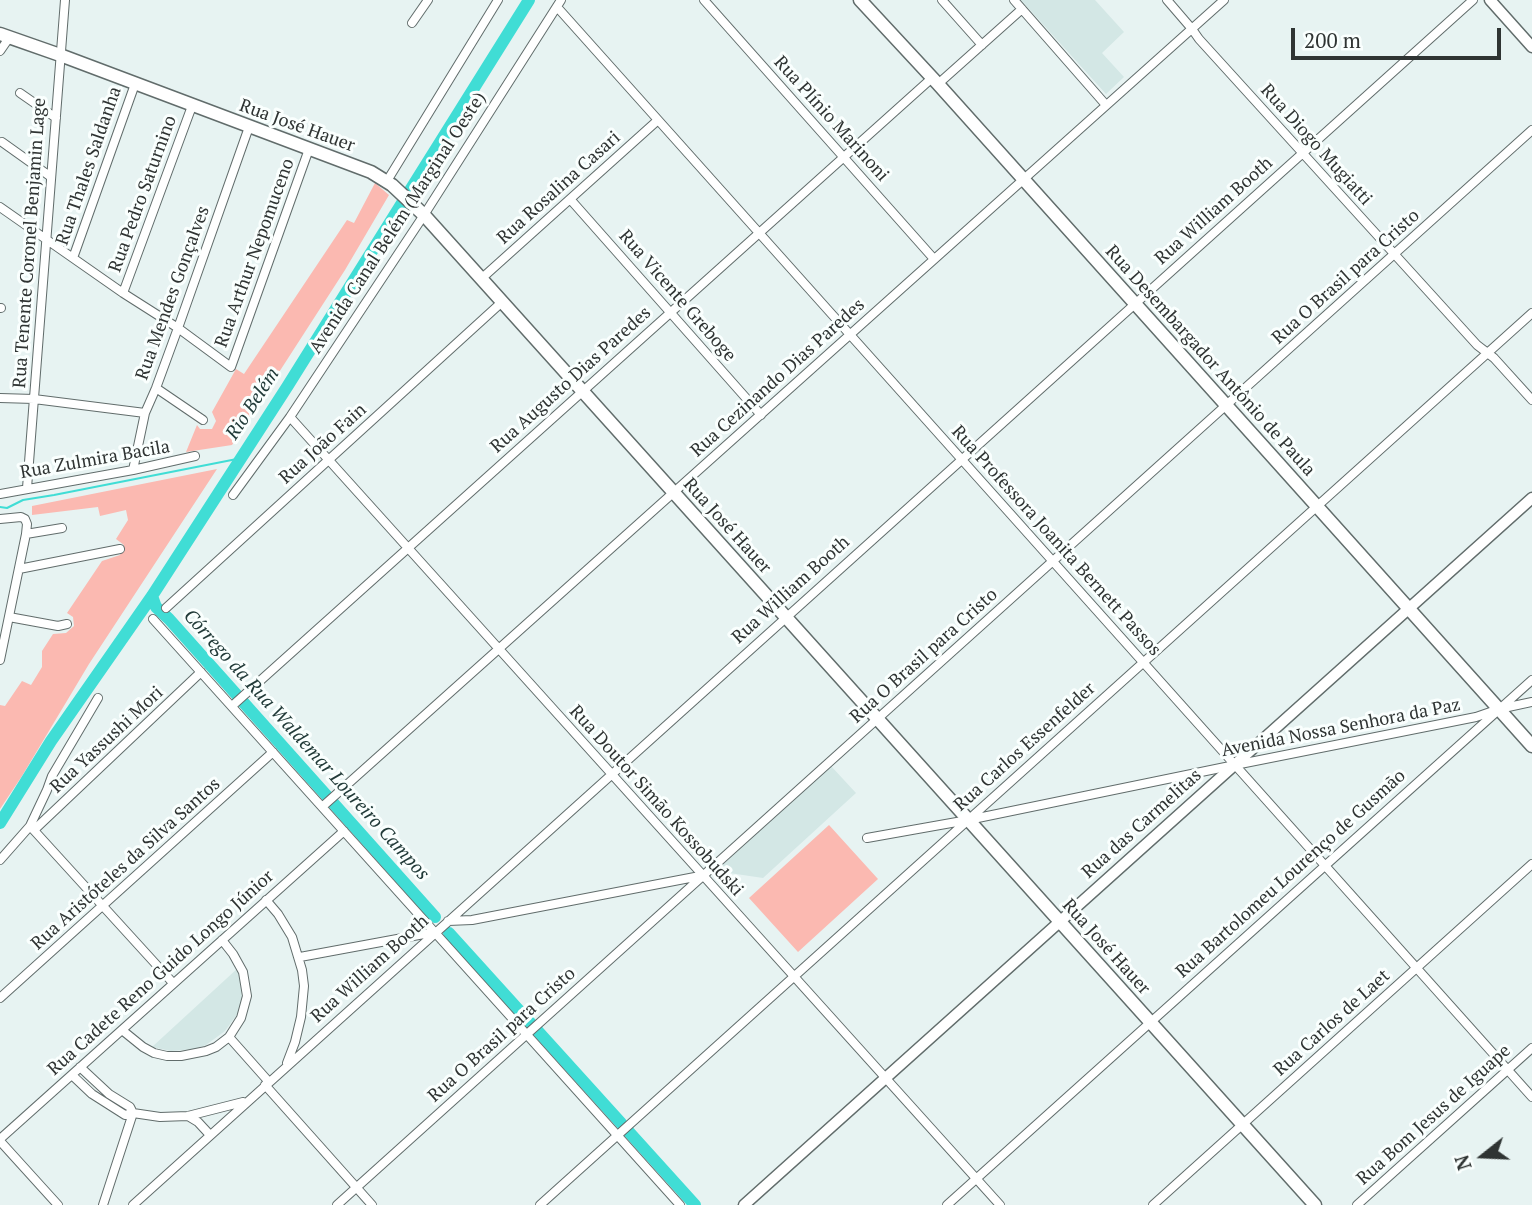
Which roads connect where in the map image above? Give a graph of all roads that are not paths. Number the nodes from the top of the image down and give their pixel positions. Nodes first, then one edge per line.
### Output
1 (65, 0) edge
2 (428, 0) edge
3 (498, 0) edge
4 (704, 0) edge
5 (860, 0) edge
6 (942, 0) edge
7 (1014, 0) edge
8 (1167, 0) edge
9 (1224, 0) edge
10 (1473, 0) edge
11 (1490, 0) edge
12 (559, 3) edge
13 (1022, 9) junction
14 (412, 23) dead end
15 (1192, 29) junction
16 (5, 36) edge
17 (982, 45) junction
18 (1532, 47) edge
19 (0, 51) edge
20 (60, 55) junction
21 (935, 81) junction
22 (135, 84) junction
23 (20, 93) dead end
24 (1107, 105) junction
25 (192, 106) junction
26 (56, 118) junction
27 (658, 120) junction
28 (248, 127) junction
29 (1532, 130) edge
30 (2, 142) dead end
31 (309, 149) junction
32 (1302, 153) junction
33 (844, 157) junction
34 (51, 177) junction
35 (1023, 180) junction
36 (390, 183) junction
37 (570, 199) junction
38 (0, 207) edge
39 (421, 213) junction
40 (759, 233) junction
41 (46, 239) junction
42 (1394, 254) junction
43 (74, 258) junction
44 (934, 259) junction
45 (481, 279) junction
46 (123, 293) junction
47 (502, 302) junction
48 (1135, 303) junction
49 (670, 312) junction
50 (1532, 313) edge
51 (178, 328) junction
52 (850, 335) junction
53 (1488, 353) junction
54 (156, 388) junction
55 (582, 392) junction
56 (0, 398) edge
57 (34, 400) junction
58 (1532, 400) edge
59 (1226, 405) junction
60 (145, 413) junction
61 (761, 415) junction
62 (290, 417) junction
63 (204, 420) dead end
64 (195, 456) dead end
65 (961, 459) junction
66 (328, 460) junction
67 (133, 470) junction
68 (27, 488) junction
69 (673, 493) junction
70 (0, 494) edge
71 (233, 495) dead end
72 (1532, 498) edge
73 (1317, 506) junction
74 (0, 519) edge
75 (62, 528) dead end
76 (26, 534) junction
77 (408, 548) junction
78 (120, 550) dead end
79 (1053, 561) junction
80 (19, 569) junction
81 (166, 608) dead end
82 (1409, 609) junction
83 (9, 617) junction
84 (785, 617) junction
85 (153, 619) dead end
86 (67, 624) dead end
87 (499, 649) junction
88 (0, 660) edge
89 (1143, 662) junction
90 (201, 672) junction
91 (1532, 680) edge
92 (99, 698) dead end
93 (1532, 702) edge
94 (234, 704) junction
95 (1499, 709) junction
96 (877, 719) junction
97 (1532, 746) edge
98 (273, 752) junction
99 (1235, 765) junction
100 (611, 774) junction
101 (47, 790) junction
102 (325, 805) junction
103 (58, 807) junction
104 (968, 820) junction
105 (32, 828) junction
106 (344, 831) junction
107 (867, 838) dead end
108 (0, 860) edge
109 (1532, 864) edge
110 (1325, 865) junction
111 (703, 876) junction
112 (266, 900) junction
113 (103, 906) junction
114 (448, 921) junction
115 (1060, 922) junction
116 (435, 932) junction
117 (222, 940) junction
118 (300, 957) junction
119 (1417, 968) junction
120 (794, 977) junction
121 (173, 983) junction
122 (0, 998) edge
123 (1150, 1022) junction
124 (532, 1029) junction
125 (122, 1030) junction
126 (229, 1037) junction
127 (1532, 1048) edge
128 (80, 1067) junction
129 (285, 1067) junction
130 (1508, 1070) junction
131 (72, 1074) junction
132 (885, 1078) junction
133 (267, 1084) junction
134 (109, 1094) junction
135 (1532, 1097) edge
136 (249, 1100) junction
137 (103, 1102) junction
138 (132, 1113) junction
139 (188, 1116) junction
140 (1242, 1125) junction
141 (210, 1135) junction
142 (617, 1136) junction
143 (0, 1140) edge
144 (976, 1179) junction
145 (356, 1188) junction
146 (58, 1205) edge
147 (103, 1205) edge
148 (132, 1205) edge
149 (337, 1205) edge
150 (372, 1205) edge
151 (540, 1205) edge
152 (680, 1205) edge
153 (744, 1205) edge
154 (947, 1205) edge
155 (1000, 1205) edge
156 (1153, 1205) edge
157 (1315, 1205) edge
158 (1357, 1205) edge

1 - 20 street, Rua Tenente Coronel Benjamin Lage
2 - 14 street
3 - 36 street
4 - 33 street, Rua Plínio Marinoni
5 - 21 main road, Rua Desembargador Antônio de Paula
6 - 17 street
7 - 13 street
8 - 15 street, Rua Diogo Mugiatti
9 - 15 street, Rua Cezinando Dias Paredes
10 - 32 street, Rua William Booth
11 - 18 street
12 - 27 street, Rua Professora Joanita Bernett Passos
12 - 39 street, Avenida Canal Belém (Marginal Oeste)
13 - 17 street, Rua Augusto Dias Paredes
13 - 24 street
15 - 24 street, Rua Cezinando Dias Paredes
15 - 32 street, Rua Diogo Mugiatti
16 - 19 street
16 - 20 main road, Rua José Hauer
17 - 21 street, Rua Augusto Dias Paredes
20 - 22 main road, Rua José Hauer
20 - 26 street, Rua Tenente Coronel Benjamin Lage
21 - 33 street, Rua Augusto Dias Paredes
21 - 35 main road, Rua Desembargador Antônio de Paula
22 - 25 main road, Rua José Hauer
22 - 43 street, Rua Thales Saldanha
23 - 26 street
24 - 35 street, Rua Cezinando Dias Paredes
25 - 28 main road, Rua José Hauer
25 - 46 street, Rua Pedro Saturnino
26 - 34 street, Rua Tenente Coronel Benjamin Lage
27 - 37 street, Rua Rosalina Casari
27 - 40 street, Rua Professora Joanita Bernett Passos
28 - 31 main road, Rua José Hauer
28 - 51 street, Rua Mendes Gonçalves
29 - 42 street, Rua O Brasil para Cristo
30 - 34 street
31 - 36 main road, Rua José Hauer
31 - 51 street, Rua Arthur Nepomuceno
32 - 42 street, Rua Diogo Mugiatti
32 - 48 street, Rua William Booth
33 - 40 street, Rua Augusto Dias Paredes
33 - 44 street, Rua Plínio Marinoni
34 - 41 street, Rua Tenente Coronel Benjamin Lage
35 - 44 street, Rua Cezinando Dias Paredes
35 - 48 main road, Rua Desembargador Antônio de Paula
36 - 39 main road, Rua José Hauer
37 - 45 street, Rua Rosalina Casari
37 - 49 street, Rua Vicente Greboge
38 - 41 street
39 - 45 main road, Rua José Hauer
39 - 62 street, Avenida Canal Belém (Marginal Oeste)
40 - 49 street, Rua Augusto Dias Paredes
40 - 52 street, Rua Professora Joanita Bernett Passos
41 - 43 street
41 - 57 street, Rua Tenente Coronel Benjamin Lage
42 - 53 street, Rua Diogo Mugiatti
42 - 59 street, Rua O Brasil para Cristo
43 - 46 street
44 - 52 street, Rua Cezinando Dias Paredes
45 - 47 main road, Rua José Hauer
46 - 51 street
47 - 55 main road, Rua José Hauer
47 - 66 street, Rua João Fain
48 - 59 main road, Rua Desembargador Antônio de Paula
48 - 65 street, Rua William Booth
49 - 55 street, Rua Augusto Dias Paredes
49 - 61 street, Rua Vicente Greboge
50 - 53 street, Rua Carlos Essenfelder
51 - 54 street, Rua Mendes Gonçalves
52 - 61 street, Rua Cezinando Dias Paredes
52 - 65 street, Rua Professora Joanita Bernett Passos
53 - 58 street, Rua Diogo Mugiatti
53 - 73 street, Rua Carlos Essenfelder
54 - 60 street, Rua Mendes Gonçalves
54 - 63 street
55 - 69 main road, Rua José Hauer
55 - 77 street, Rua Augusto Dias Paredes
56 - 57 street
57 - 60 street
57 - 68 street, Rua Tenente Coronel Benjamin Lage
59 - 73 main road, Rua Desembargador Antônio de Paula
59 - 79 street, Rua O Brasil para Cristo
60 - 67 street, Rua Mendes Gonçalves
61 - 69 street, Rua Cezinando Dias Paredes
62 - 66 street, Rua Doutor Simão Kossobudski
62 - 71 street, Avenida Canal Belém (Marginal Oeste)
64 - 67 street, Rua Zulmira Bacila
65 - 79 street, Rua Professora Joanita Bernett Passos
65 - 84 street, Rua William Booth
66 - 77 street, Rua Doutor Simão Kossobudski
66 - 81 street, Rua João Fain
67 - 68 street, Rua Zulmira Bacila
68 - 70 street, Rua Zulmira Bacila
69 - 84 main road, Rua José Hauer
69 - 87 street, Rua Cezinando Dias Paredes
72 - 82 street, Rua das Carmelitas
73 - 82 main road, Rua Desembargador Antônio de Paula
73 - 89 street, Rua Carlos Essenfelder
74 - 76 street
75 - 76 street
76 - 80 street
77 - 87 street, Rua Doutor Simão Kossobudski
77 - 94 street, Rua Augusto Dias Paredes
78 - 80 street
79 - 89 street, Rua Professora Joanita Bernett Passos
79 - 96 street, Rua O Brasil para Cristo
80 - 83 street
82 - 95 main road, Rua Desembargador Antônio de Paula
82 - 99 street, Rua das Carmelitas
83 - 86 street
83 - 88 street
84 - 96 main road, Rua José Hauer
84 - 100 street, Rua William Booth
85 - 90 street
87 - 100 street, Rua Doutor Simão Kossobudski
87 - 102 street, Rua Cezinando Dias Paredes
89 - 99 street, Rua Professora Joanita Bernett Passos
89 - 104 street, Rua Carlos Essenfelder
90 - 94 street
90 - 103 street, Rua Yassushi Mori
91 - 95 street, Rua Bartolomeu Lourenço de Gusmão
92 - 101 street
93 - 95 street, Avenida Nossa Senhora da Paz
94 - 98 street
95 - 97 main road, Rua Desembargador Antônio de Paula
95 - 99 street, Avenida Nossa Senhora da Paz
95 - 110 street, Rua Bartolomeu Lourenço de Gusmão
96 - 104 main road, Rua José Hauer
96 - 111 street, Rua O Brasil para Cristo
98 - 102 street
98 - 113 street, Rua Aristóteles da Silva Santos
99 - 104 street, Avenida Nossa Senhora da Paz
99 - 110 street, Rua Professora Joanita Bernett Passos
99 - 115 street, Rua das Carmelitas
100 - 111 street, Rua Doutor Simão Kossobudski
100 - 114 street, Rua William Booth
101 - 103 street
101 - 105 street
102 - 106 street
103 - 105 street, Rua Yassushi Mori
104 - 107 street, Avenida Nossa Senhora da Paz
104 - 115 main road, Rua José Hauer
104 - 120 street, Rua Carlos Essenfelder
105 - 108 street
105 - 113 street
106 - 112 street, Rua Cadete Reno Guido Longo Júnior
106 - 116 street
109 - 119 street, Rua Carlos de Laet
110 - 119 street, Rua Professora Joanita Bernett Passos
110 - 123 street, Rua Bartolomeu Lourenço de Gusmão
111 - 114 street
111 - 120 street, Rua Doutor Simão Kossobudski
111 - 124 street, Rua O Brasil para Cristo
112 - 117 street, Rua Cadete Reno Guido Longo Júnior
112 - 118 street
113 - 121 street
113 - 122 street, Rua Aristóteles da Silva Santos
114 - 116 street, Rua William Booth
115 - 123 main road, Rua José Hauer
115 - 132 street, Rua das Carmelitas
116 - 118 street
116 - 124 street
116 - 129 street, Rua William Booth
117 - 121 street, Rua Cadete Reno Guido Longo Júnior
117 - 126 street
118 - 129 street
119 - 130 street, Rua Professora Joanita Bernett Passos
119 - 140 street, Rua Carlos de Laet
120 - 132 street, Rua Doutor Simão Kossobudski
120 - 142 street, Rua Carlos Essenfelder
121 - 125 street, Rua Cadete Reno Guido Longo Júnior
123 - 140 main road, Rua José Hauer
123 - 144 street, Rua Bartolomeu Lourenço de Gusmão
124 - 142 street
124 - 145 street, Rua O Brasil para Cristo
125 - 126 street
125 - 128 street, Rua Cadete Reno Guido Longo Júnior
126 - 133 street
127 - 130 street, Rua Bom Jesus de Iguape
128 - 131 street, Rua Cadete Reno Guido Longo Júnior
128 - 134 street
129 - 133 street, Rua William Booth
130 - 135 street, Rua Professora Joanita Bernett Passos
130 - 158 street, Rua Bom Jesus de Iguape
131 - 137 street
131 - 143 street, Rua Cadete Reno Guido Longo Júnior
132 - 144 street, Rua Doutor Simão Kossobudski
132 - 153 street, Rua das Carmelitas
133 - 136 street, Rua William Booth
133 - 145 street
134 - 137 street
134 - 138 street
136 - 139 street
136 - 141 street, Rua William Booth
137 - 138 street
138 - 139 street
138 - 147 street
139 - 141 street
140 - 156 street, Rua Carlos de Laet
140 - 157 main road, Rua José Hauer
141 - 148 street, Rua William Booth
142 - 151 street, Rua Carlos Essenfelder
142 - 152 street
143 - 146 street
144 - 154 street, Rua Bartolomeu Lourenço de Gusmão
144 - 155 street, Rua Doutor Simão Kossobudski
145 - 149 street, Rua O Brasil para Cristo
145 - 150 street

